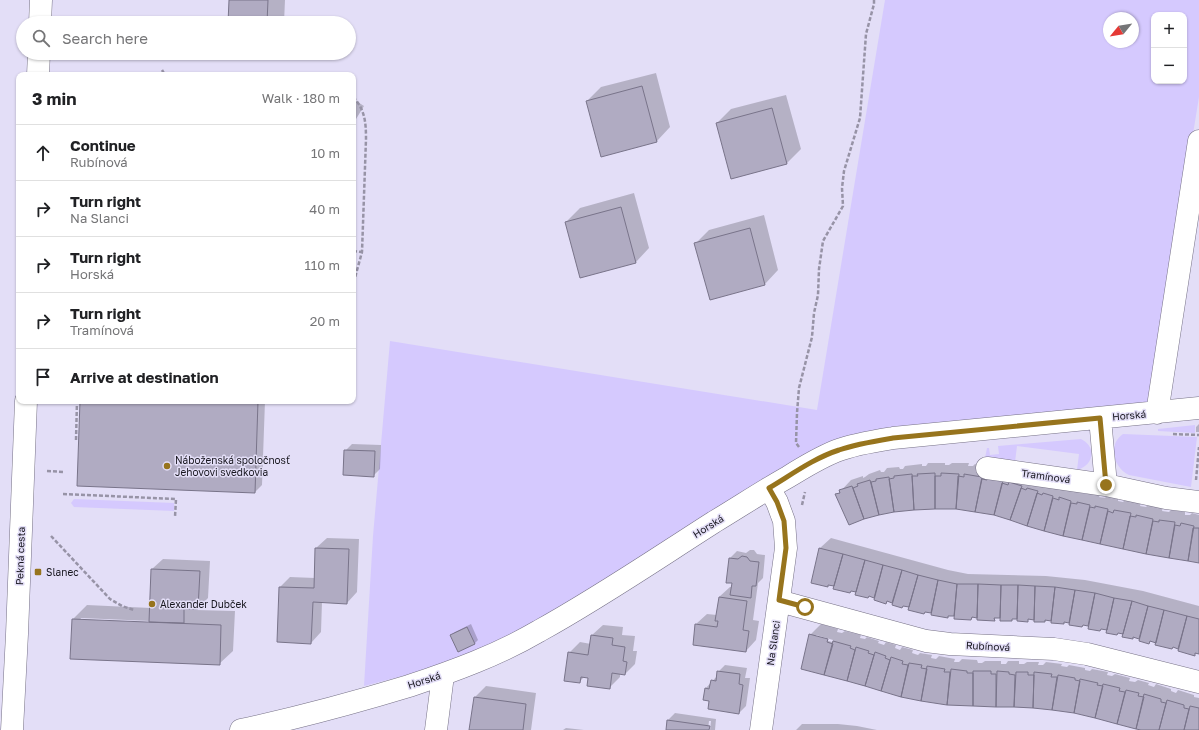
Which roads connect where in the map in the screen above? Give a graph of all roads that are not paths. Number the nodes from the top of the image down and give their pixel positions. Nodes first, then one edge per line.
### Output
1 (41, 0) edge
2 (40, 16) edge
3 (39, 60) edge
4 (38, 72) edge
5 (1199, 141) edge
6 (26, 404) edge
7 (1199, 408) edge
8 (1156, 413) junction
9 (1100, 418) junction
10 (987, 468) dead end
11 (1106, 485) junction
12 (769, 488) junction
13 (1199, 502) edge
14 (779, 600) junction
15 (443, 675) junction
16 (1199, 682) edge
17 (8, 721) edge
18 (240, 730) edge
19 (436, 730) edge
20 (761, 730) edge

1 - 2 street
3 - 4 street
5 - 8 street
6 - 17 street, Pekná cesta
7 - 8 street, Horská
8 - 9 street, Horská
9 - 11 street
9 - 12 street, Horská
10 - 11 street, Tramínová
11 - 13 street, Tramínová
12 - 14 street, Na Slanci
12 - 15 street, Horská
14 - 16 street, Rubínová
14 - 20 street, Na Slanci
15 - 18 street, Horská
15 - 19 street

